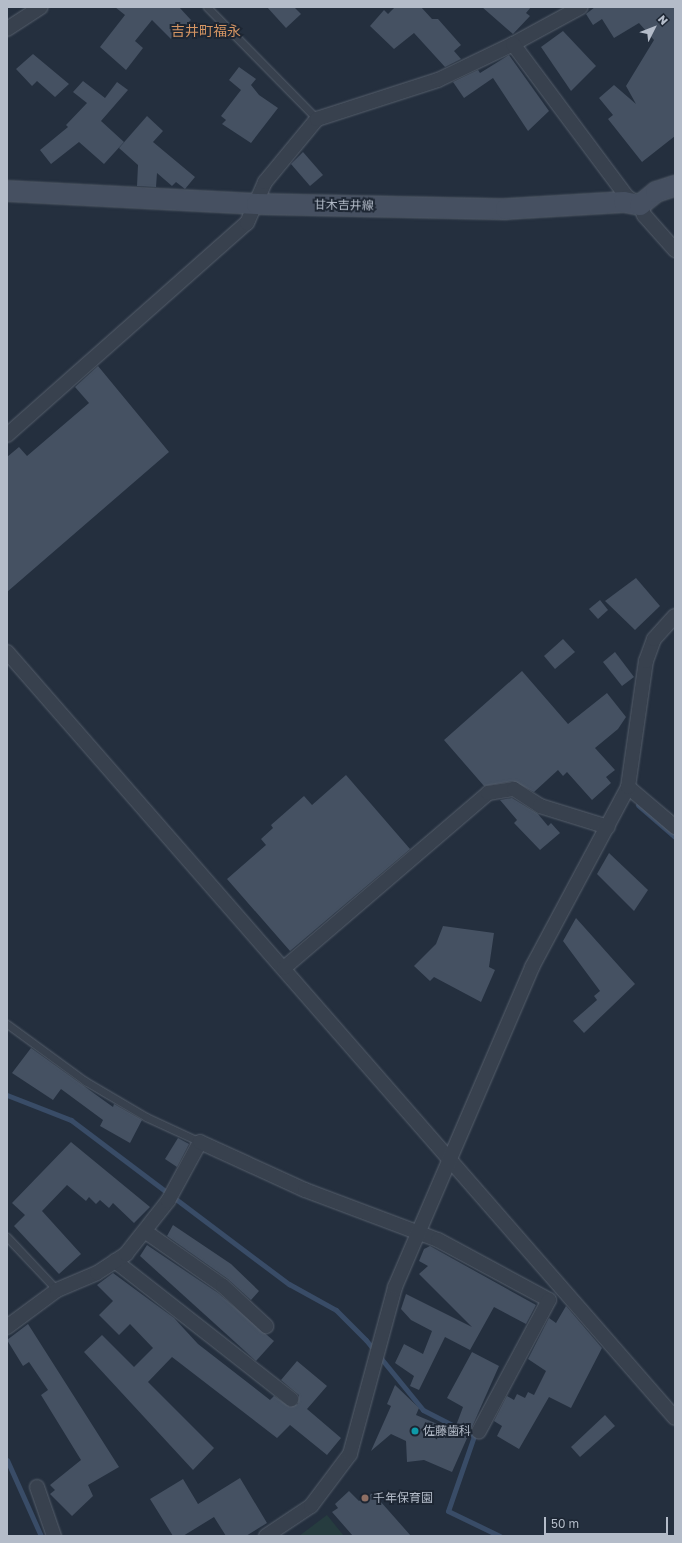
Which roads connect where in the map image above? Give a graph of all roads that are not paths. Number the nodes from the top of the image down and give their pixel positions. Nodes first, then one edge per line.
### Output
1 (41, 7) edge
2 (207, 7) edge
3 (580, 7) edge
4 (7, 29) edge
5 (513, 44) junction
6 (316, 119) junction
7 (675, 186) edge
8 (7, 191) edge
9 (257, 204) junction
10 (640, 205) junction
11 (675, 250) edge
12 (7, 435) edge
13 (675, 616) edge
14 (7, 652) edge
15 (628, 786) junction
16 (608, 827) junction
17 (675, 827) edge
18 (284, 968) junction
19 (7, 1024) edge
20 (200, 1142) junction
21 (450, 1160) junction
22 (146, 1232) junction
23 (417, 1232) junction
24 (7, 1237) edge
25 (115, 1261) junction
26 (57, 1290) junction
27 (266, 1326) dead end
28 (7, 1327) edge
29 (291, 1399) dead end
30 (675, 1418) edge
31 (479, 1430) dead end
32 (37, 1487) dead end
33 (54, 1536) edge
34 (266, 1536) edge

1 - 4 street
2 - 6 lane
3 - 5 street
5 - 6 street
5 - 10 street
6 - 9 street
7 - 10 main road
8 - 9 main road, 甘木吉井線
9 - 10 main road, 甘木吉井線
9 - 12 street
10 - 11 street
13 - 15 street
14 - 18 street
15 - 16 street
15 - 17 street
16 - 18 street
16 - 21 street
18 - 21 street
19 - 20 lane
20 - 22 street
20 - 23 street
21 - 23 street
21 - 30 street
22 - 25 street
22 - 27 street
23 - 31 street
23 - 34 street
24 - 26 lane
25 - 26 street
25 - 29 street
26 - 28 street
32 - 33 street

